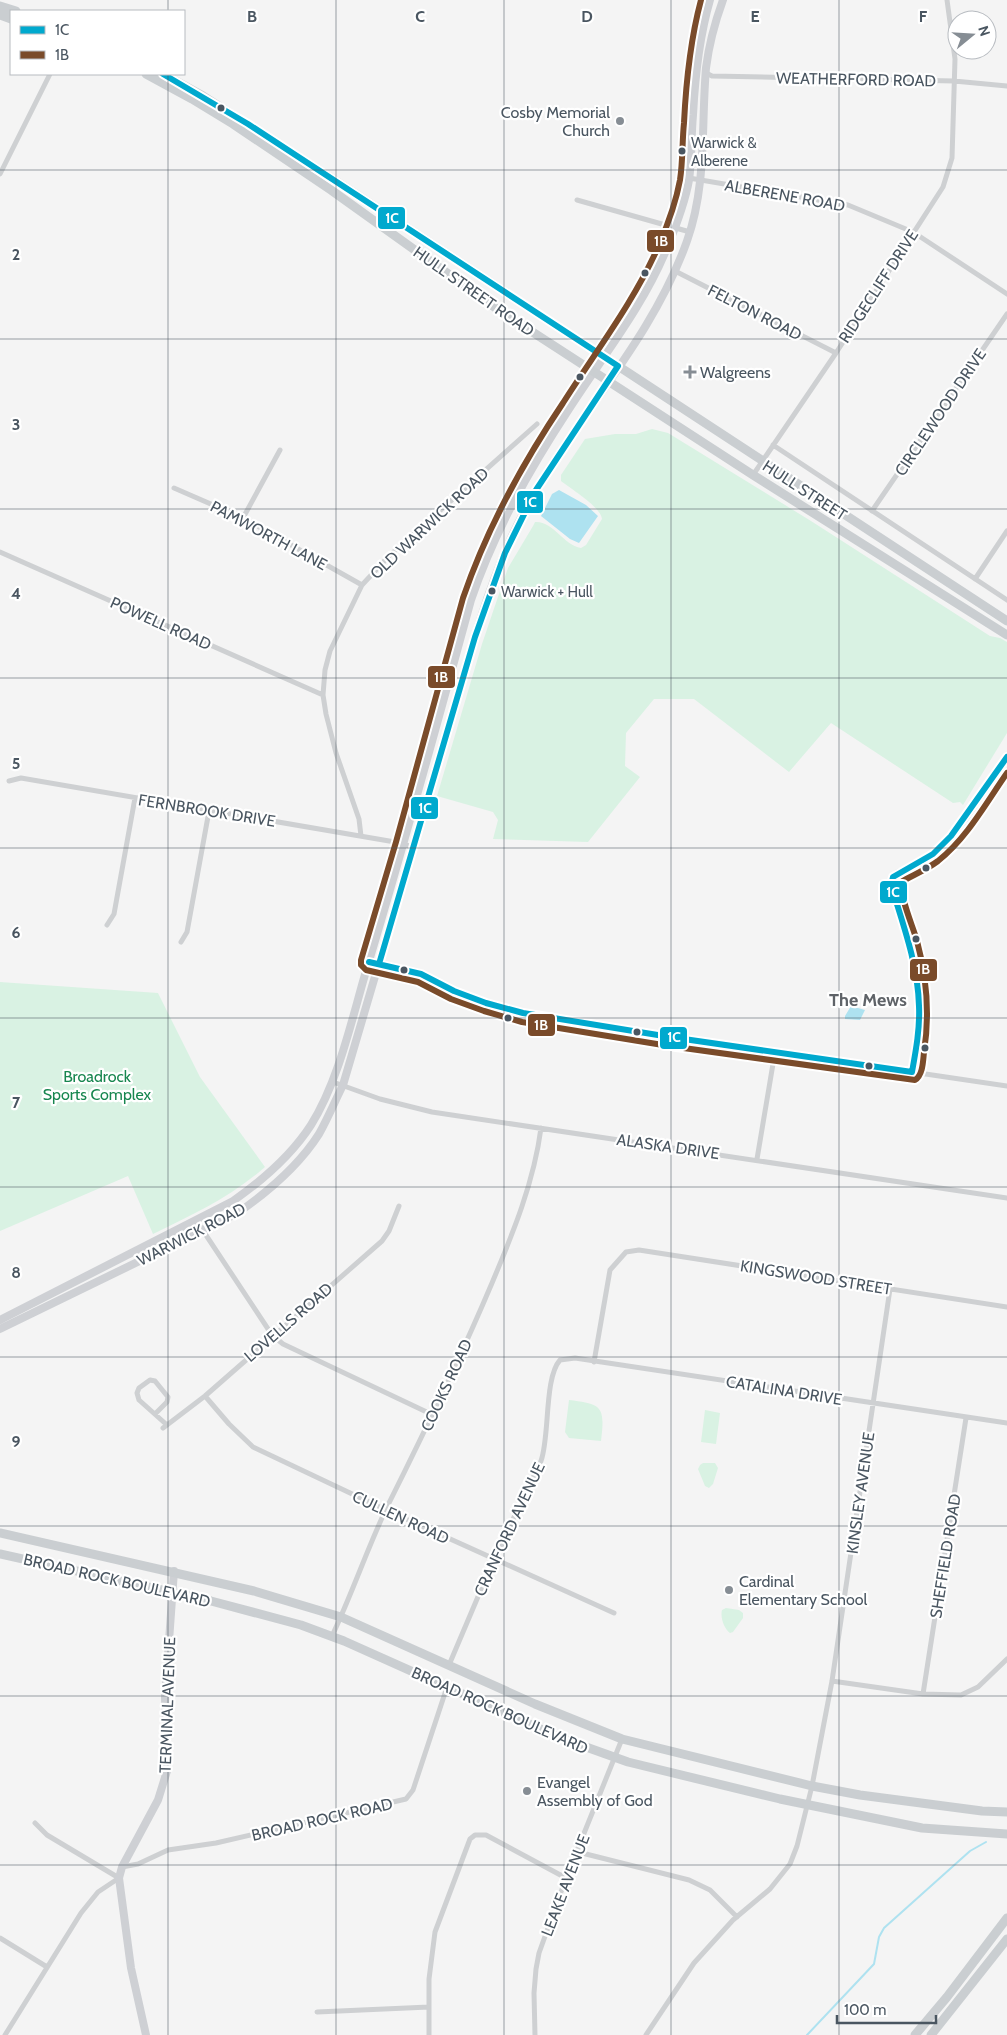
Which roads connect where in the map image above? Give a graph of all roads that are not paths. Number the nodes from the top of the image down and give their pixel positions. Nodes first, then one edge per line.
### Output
1 (710, 0) edge
2 (723, 0) edge
3 (947, 0) edge
4 (0, 6) edge
5 (13, 10) edge
6 (706, 73) junction
7 (50, 75) edge
8 (148, 75) edge
9 (165, 75) edge
10 (954, 81) junction
11 (1007, 86) edge
12 (0, 174) edge
13 (689, 178) junction
14 (700, 181) junction
15 (577, 200) dead end
16 (675, 228) junction
17 (690, 232) junction
18 (913, 232) junction
19 (674, 271) junction
20 (1007, 294) edge
21 (1007, 314) edge
22 (836, 353) junction
23 (605, 357) junction
24 (618, 366) junction
25 (594, 372) junction
26 (608, 381) junction
27 (537, 424) dead end
28 (773, 445) junction
29 (280, 450) dead end
30 (762, 461) junction
31 (753, 475) junction
32 (174, 488) dead end
33 (872, 511) junction
34 (243, 518) junction
35 (1007, 531) edge
36 (0, 552) edge
37 (975, 579) junction
38 (362, 585) junction
39 (1007, 600) edge
40 (1007, 621) edge
41 (1007, 635) edge
42 (323, 695) junction
43 (1007, 757) edge
44 (9, 781) dead end
45 (135, 798) junction
46 (208, 810) junction
47 (361, 836) junction
48 (404, 844) junction
49 (413, 847) junction
50 (107, 925) dead end
51 (181, 942) dead end
52 (369, 962) junction
53 (379, 964) junction
54 (775, 1052) junction
55 (912, 1072) junction
56 (333, 1082) junction
57 (343, 1085) junction
58 (1007, 1086) edge
59 (541, 1128) junction
60 (757, 1159) junction
61 (1007, 1198) edge
62 (399, 1206) dead end
63 (196, 1220) junction
64 (202, 1230) junction
65 (890, 1289) junction
66 (1007, 1307) edge
67 (0, 1320) edge
68 (0, 1329) edge
69 (272, 1335) junction
70 (560, 1360) joint
71 (594, 1362) junction
72 (205, 1396) junction
73 (873, 1404) junction
74 (155, 1414) junction
75 (433, 1415) junction
76 (966, 1418) junction
77 (1007, 1423) edge
78 (386, 1510) junction
79 (0, 1533) edge
80 (0, 1554) edge
81 (494, 1559) junction
82 (174, 1571) junction
83 (172, 1592) junction
84 (614, 1613) dead end
85 (341, 1617) junction
86 (332, 1636) junction
87 (1007, 1659) edge
88 (449, 1665) junction
89 (832, 1681) junction
90 (447, 1687) junction
91 (923, 1694) junction
92 (622, 1740) junction
93 (614, 1758) junction
94 (812, 1786) junction
95 (808, 1804) junction
96 (1007, 1812) edge
97 (34, 1822) dead end
98 (1007, 1834) edge
99 (578, 1852) junction
100 (122, 1867) junction
101 (119, 1878) junction
102 (566, 1878) junction
103 (737, 1917) junction
104 (1007, 1918) edge
105 (0, 1938) edge
106 (1007, 1939) edge
107 (47, 1967) junction
108 (429, 2007) junction
109 (317, 2012) dead end
110 (6, 2035) edge
111 (146, 2035) edge
112 (430, 2035) edge
113 (535, 2035) edge
114 (646, 2035) edge
115 (915, 2035) edge
116 (931, 2035) edge

1 - 13 main road, WARWICK ROAD
2 - 6 main road, WARWICK ROAD
3 - 10 street, RIDGECLIFF DRIVE
4 - 5 main road
6 - 10 street, WEATHERFORD ROAD
6 - 14 main road, WARWICK ROAD
7 - 12 street
8 - 25 main road, HULL STREET ROAD
9 - 23 main road, HULL STREET ROAD
10 - 11 street, WEATHERFORD ROAD
10 - 18 street, RIDGECLIFF DRIVE
13 - 14 street, ALBERENE ROAD
13 - 16 main road, WARWICK ROAD
14 - 17 main road, WARWICK ROAD
14 - 18 street, ALBERENE ROAD
15 - 16 street
16 - 17 street
16 - 23 main road, WARWICK ROAD
17 - 19 main road, WARWICK ROAD
18 - 20 street, ALBERENE ROAD
18 - 22 street, RIDGECLIFF DRIVE
19 - 22 street, FELTON ROAD
19 - 24 main road, WARWICK ROAD
21 - 33 street, CIRCLEWOOD DRIVE
22 - 28 street, RIDGECLIFF DRIVE
23 - 24 main road, HULL STREET
23 - 25 main road, WARWICK ROAD
24 - 26 main road, WARWICK ROAD
24 - 30 main road, HULL STREET
25 - 26 main road, HULL STREET ROAD
25 - 48 main road, WARWICK ROAD
26 - 31 main road, HULL STREET ROAD
26 - 49 main road, WARWICK ROAD
27 - 38 street, OLD WARWICK ROAD
28 - 30 street, RIDGECLIFF DRIVE
28 - 33 street
29 - 34 street
30 - 31 street, RIDGECLIFF DRIVE
30 - 40 main road, HULL STREET
31 - 41 main road, HULL STREET
32 - 34 street, PAMWORTH LANE
33 - 37 street
34 - 38 street, PAMWORTH LANE
35 - 37 street
36 - 42 street, POWELL ROAD
37 - 39 street
38 - 42 street, OLD WARWICK ROAD
42 - 47 street, OLD WARWICK ROAD
43 - 55 main road
44 - 45 street, FERNBROOK DRIVE
45 - 46 street, FERNBROOK DRIVE
45 - 50 street
46 - 47 street, FERNBROOK DRIVE
46 - 51 street
47 - 48 street, FERNBROOK DRIVE
48 - 49 street, FERNBROOK DRIVE
48 - 52 main road, WARWICK ROAD
49 - 53 main road, WARWICK ROAD
52 - 53 main road
52 - 56 main road, WARWICK ROAD
53 - 54 main road
53 - 57 main road, WARWICK ROAD
54 - 55 main road
54 - 60 street
55 - 58 street
56 - 57 street, ALASKA DRIVE
56 - 63 main road, WARWICK ROAD
57 - 59 street, ALASKA DRIVE
57 - 64 main road, WARWICK ROAD
59 - 60 street, ALASKA DRIVE
59 - 75 street, COOKS ROAD
60 - 61 street, ALASKA DRIVE
62 - 69 street, LOVELLS ROAD
63 - 64 street
63 - 67 main road, WARWICK ROAD
64 - 68 main road, WARWICK ROAD
64 - 69 street
65 - 66 street, KINGSWOOD STREET
65 - 71 street, KINGSWOOD STREET
65 - 73 street, KINSLEY AVENUE
69 - 72 street, LOVELLS ROAD
69 - 75 street
70 - 71 street, CATALINA DRIVE
70 - 81 street, CRANFORD AVENUE
71 - 73 street, CATALINA DRIVE
72 - 74 street, LOVELLS ROAD
72 - 78 street, CULLEN ROAD
73 - 76 street, CATALINA DRIVE
73 - 89 street, KINSLEY AVENUE
74 - 74 street
75 - 78 street, COOKS ROAD
76 - 77 street, CATALINA DRIVE
76 - 91 street, SHEFFIELD ROAD
78 - 81 street, CULLEN ROAD
78 - 85 street, COOKS ROAD
79 - 82 main road, BROAD ROCK BOULEVARD
80 - 83 main road, BROAD ROCK BOULEVARD
81 - 84 street, CULLEN ROAD
81 - 88 street, CRANFORD AVENUE
82 - 83 main road, TERMINAL AVENUE
82 - 85 main road, BROAD ROCK BOULEVARD
83 - 86 main road, BROAD ROCK BOULEVARD
83 - 100 main road, TERMINAL AVENUE
85 - 86 street, COOKS ROAD
85 - 88 main road, BROAD ROCK BOULEVARD
86 - 90 main road, BROAD ROCK BOULEVARD
87 - 91 street
88 - 92 main road, BROAD ROCK BOULEVARD
89 - 91 street
89 - 94 street, KINSLEY AVENUE
90 - 93 main road, BROAD ROCK BOULEVARD
90 - 100 street, BROAD ROCK ROAD
92 - 93 street, LEAKE AVENUE
92 - 94 main road, BROAD ROCK BOULEVARD
93 - 95 main road, BROAD ROCK BOULEVARD
93 - 99 street, LEAKE AVENUE
94 - 95 street, KINSLEY AVENUE
94 - 96 main road, BROAD ROCK BOULEVARD
95 - 98 main road, BROAD ROCK BOULEVARD
95 - 103 street, KINSLEY AVENUE
97 - 101 street
99 - 102 street, LEAKE AVENUE
99 - 103 street
100 - 101 main road, TERMINAL AVENUE
101 - 107 street
101 - 111 main road, TERMINAL AVENUE
102 - 108 street
102 - 113 street, LEAKE AVENUE
103 - 114 street, KINSLEY AVENUE
104 - 115 main road
105 - 107 street
106 - 116 main road
107 - 110 street
108 - 109 street
108 - 112 street

